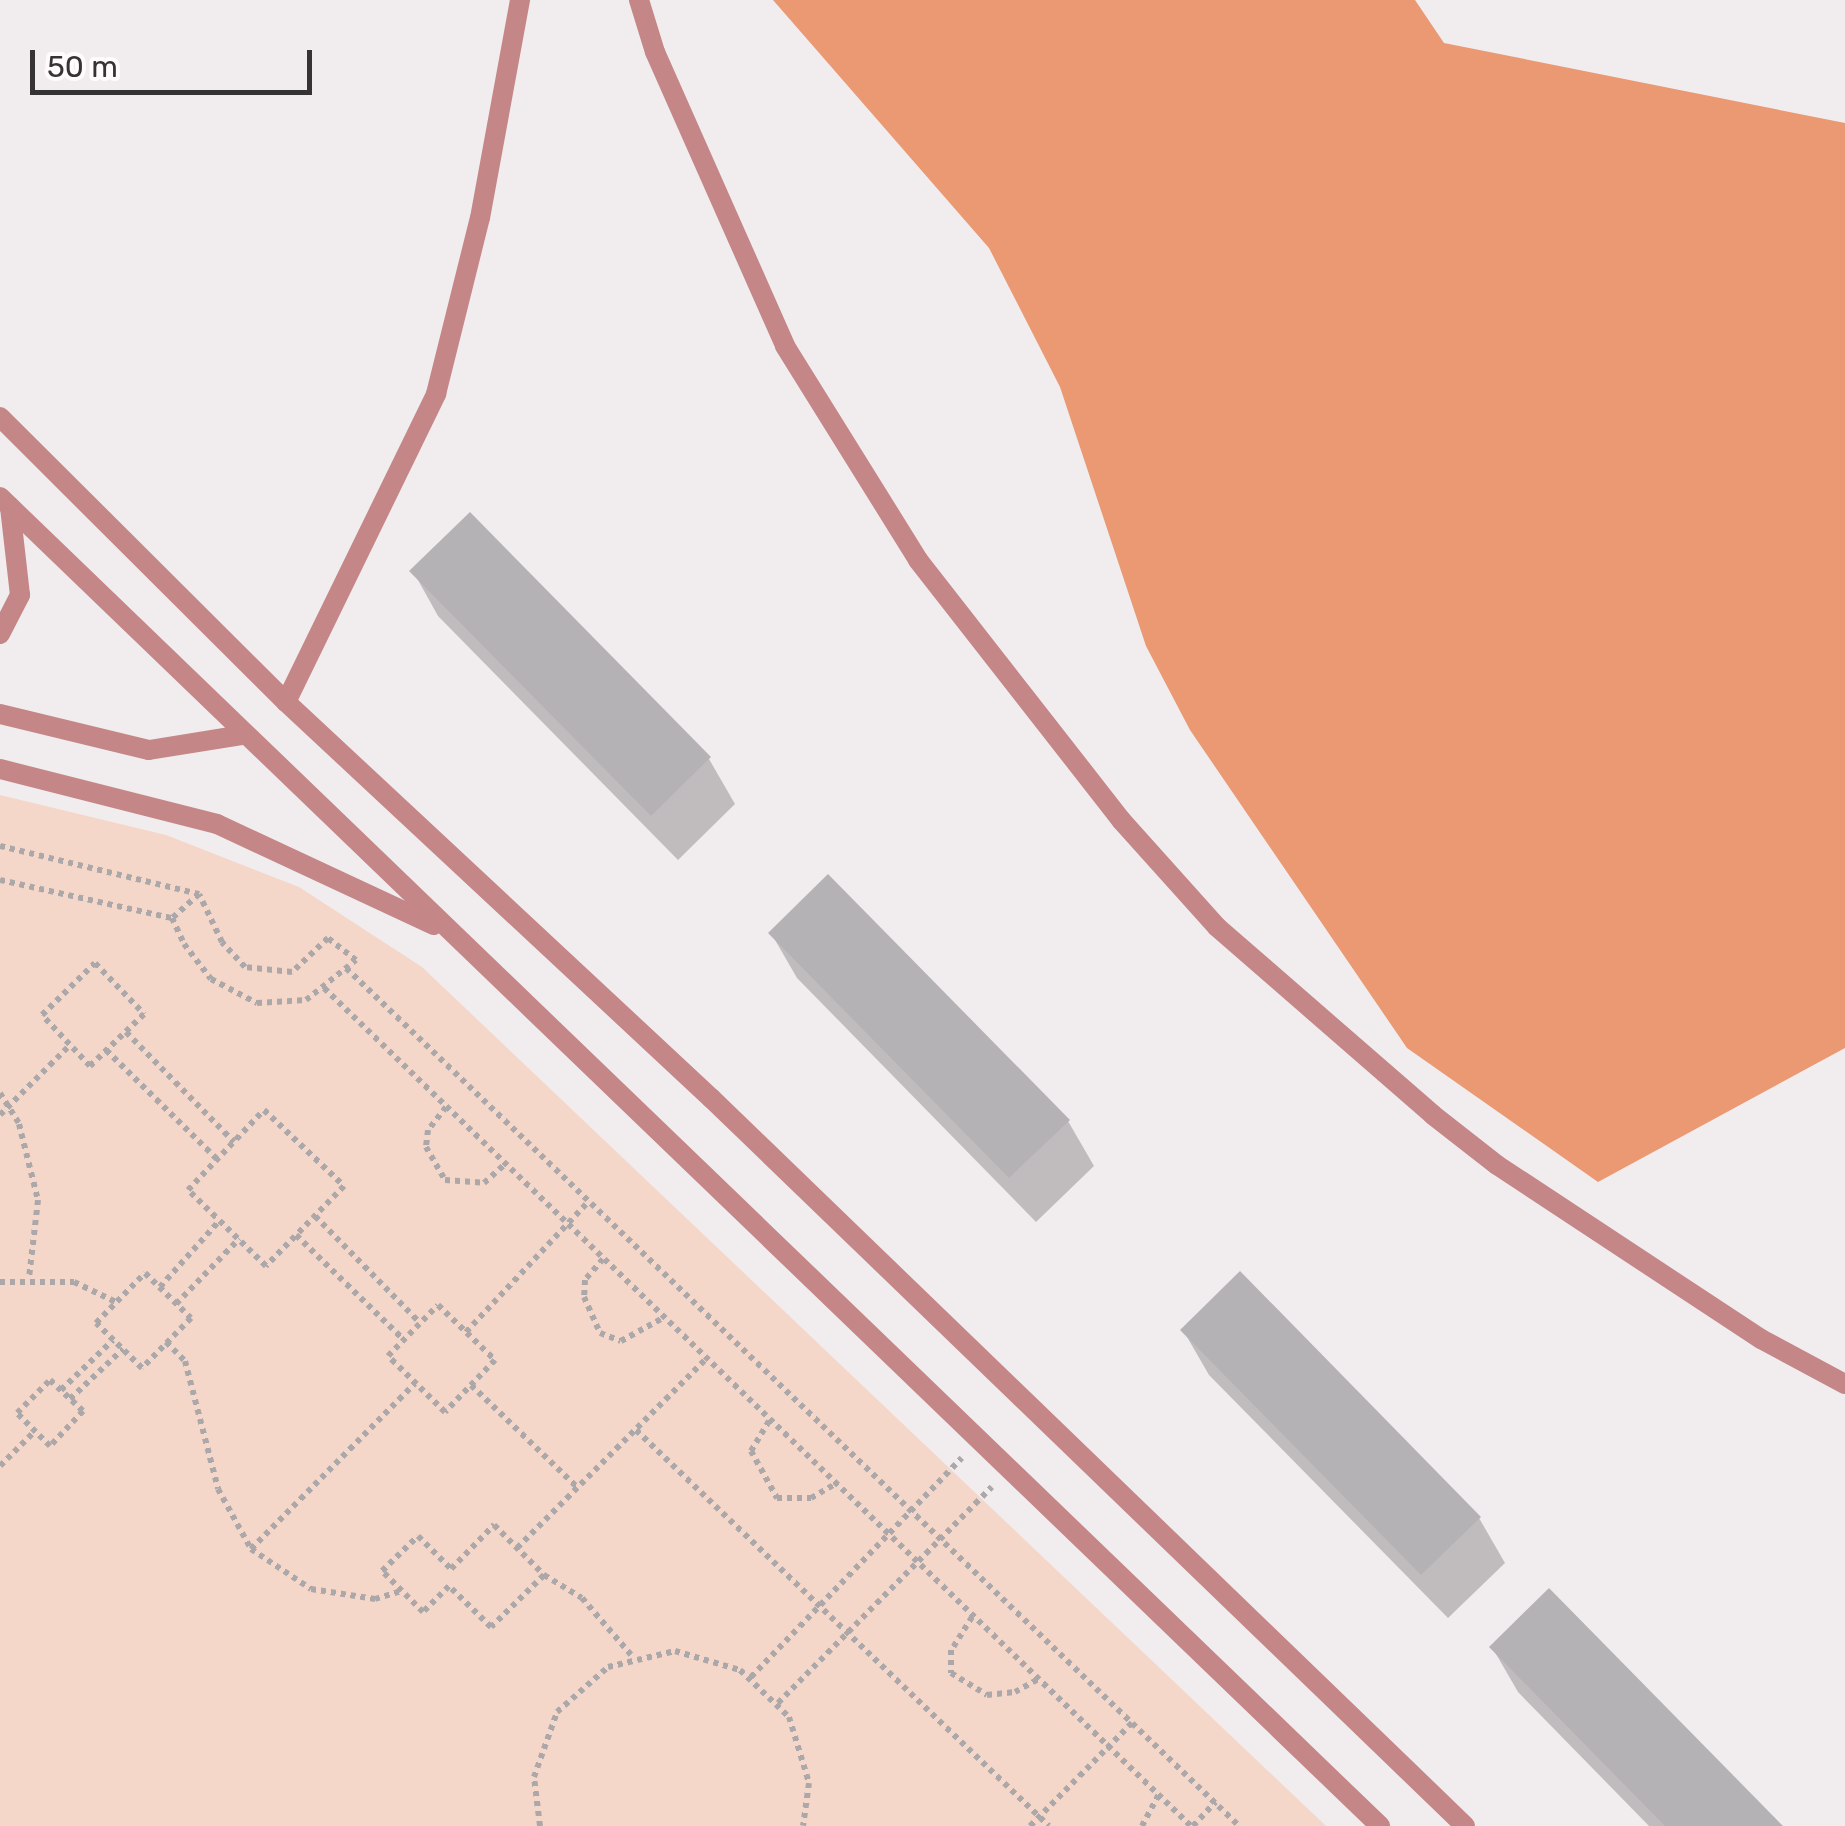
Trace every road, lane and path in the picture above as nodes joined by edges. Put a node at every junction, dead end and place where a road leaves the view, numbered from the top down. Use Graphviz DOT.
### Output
graph roads {
  1 [pos="520,0"];
  2 [pos="639,0"];
  3 [pos="0,416"];
  4 [pos="5,502"];
  5 [pos="0,634"];
  6 [pos="286,702"];
  7 [pos="0,714"];
  8 [pos="242,734"];
  9 [pos="0,770"];
  10 [pos="0,846"];
  11 [pos="0,880"];
  12 [pos="198,894"];
  13 [pos="172,918"];
  14 [pos="450,933"];
  15 [pos="346,968"];
  16 [pos="324,988"];
  17 [pos="126,1032"];
  18 [pos="70,1045"];
  19 [pos="106,1050"];
  20 [pos="0,1094"];
  21 [pos="8,1106"];
  22 [pos="446,1107"];
  23 [pos="0,1115"];
  24 [pos="234,1142"];
  25 [pos="217,1159"];
  26 [pos="504,1164"];
  27 [pos="590,1201"];
  28 [pos="316,1216"];
  29 [pos="220,1221"];
  30 [pos="567,1224"];
  31 [pos="296,1235"];
  32 [pos="239,1240"];
  33 [pos="603,1259"];
  34 [pos="29,1278"];
  35 [pos="0,1282"];
  36 [pos="160,1287"];
  37 [pos="116,1302"];
  38 [pos="176,1304"];
  39 [pos="663,1318"];
  40 [pos="420,1323"];
  41 [pos="466,1332"];
  42 [pos="113,1340"];
  43 [pos="404,1340"];
  44 [pos="166,1342"];
  45 [pos="123,1349"];
  46 [pos="706,1360"];
  47 [pos="415,1383"];
  48 [pos="1845,1384"];
  49 [pos="471,1385"];
  50 [pos="61,1390"];
  51 [pos="70,1399"];
  52 [pos="769,1420"];
  53 [pos="636,1430"];
  54 [pos="35,1431"];
  55 [pos="980,1439"];
  56 [pos="0,1466"];
  57 [pos="1011,1468"];
  58 [pos="834,1484"];
  59 [pos="578,1488"];
  60 [pos="911,1510"];
  61 [pos="887,1535"];
  62 [pos="941,1539"];
  63 [pos="517,1548"];
  64 [pos="252,1549"];
  65 [pos="917,1563"];
  66 [pos="451,1569"];
  67 [pos="544,1576"];
  68 [pos="450,1586"];
  69 [pos="402,1591"];
  70 [pos="820,1605"];
  71 [pos="972,1616"];
  72 [pos="848,1633"];
  73 [pos="633,1657"];
  74 [pos="750,1677"];
  75 [pos="1038,1679"];
  76 [pos="778,1703"];
  77 [pos="1132,1723"];
  78 [pos="1109,1747"];
  79 [pos="1159,1794"];
  80 [pos="1215,1802"];
  81 [pos="1040,1816"];
  82 [pos="540,1826"];
  83 [pos="802,1826"];
  84 [pos="1030,1826"];
  85 [pos="1050,1826"];
  86 [pos="1142,1826"];
  87 [pos="1192,1826"];
  88 [pos="1240,1826"];
  89 [pos="1380,1826"];
  90 [pos="1465,1826"];
  1 -- 6 [label="street"];
  2 -- 48 [label="street"];
  3 -- 6 [label="street"];
  4 -- 5 [label="street"];
  4 -- 8 [label="street"];
  6 -- 90 [label="street"];
  7 -- 8 [label="street"];
  8 -- 14 [label="street"];
  9 -- 14 [label="street"];
  10 -- 12 [label="path"];
  11 -- 13 [label="path"];
  12 -- 13 [label="path"];
  12 -- 15 [label="path"];
  13 -- 16 [label="path"];
  14 -- 55 [label="street"];
  15 -- 16 [label="path"];
  15 -- 27 [label="path"];
  16 -- 22 [label="path"];
  17 -- 18 [label="path"];
  17 -- 19 [label="path"];
  17 -- 24 [label="path"];
  18 -- 19 [label="path"];
  18 -- 21 [label="path"];
  19 -- 25 [label="path"];
  20 -- 21 [label="path"];
  21 -- 23 [label="path"];
  21 -- 34 [label="path"];
  22 -- 26 [label="path"];
  22 -- 26 [label="path"];
  24 -- 25 [label="path"];
  24 -- 28 [label="path"];
  25 -- 29 [label="path"];
  26 -- 30 [label="path"];
  27 -- 30 [label="path"];
  27 -- 60 [label="path"];
  28 -- 31 [label="path"];
  28 -- 40 [label="path"];
  29 -- 32 [label="path"];
  29 -- 36 [label="path"];
  30 -- 33 [label="path"];
  30 -- 41 [label="path"];
  31 -- 32 [label="path"];
  31 -- 43 [label="path"];
  32 -- 38 [label="path"];
  33 -- 39 [label="path"];
  33 -- 39 [label="path"];
  34 -- 35 [label="path"];
  34 -- 37 [label="path"];
  36 -- 37 [label="path"];
  36 -- 38 [label="path"];
  37 -- 42 [label="path"];
  38 -- 44 [label="path"];
  39 -- 46 [label="path"];
  40 -- 41 [label="path"];
  40 -- 43 [label="path"];
  41 -- 49 [label="path"];
  42 -- 45 [label="path"];
  42 -- 50 [label="path"];
  43 -- 47 [label="path"];
  44 -- 45 [label="path"];
  44 -- 64 [label="path"];
  45 -- 51 [label="path"];
  46 -- 52 [label="path"];
  46 -- 53 [label="path"];
  47 -- 49 [label="path"];
  47 -- 64 [label="path"];
  49 -- 59 [label="path"];
  50 -- 51 [label="path"];
  50 -- 54 [label="path"];
  51 -- 54 [label="path"];
  52 -- 58 [label="path"];
  52 -- 58 [label="path"];
  53 -- 59 [label="path"];
  53 -- 70 [label="path"];
  54 -- 56 [label="path"];
  55 -- 57 [label="street"];
  55 -- 60 [label="path"];
  57 -- 62 [label="path"];
  57 -- 89 [label="street"];
  58 -- 61 [label="path"];
  59 -- 63 [label="path"];
  60 -- 61 [label="path"];
  60 -- 62 [label="path"];
  61 -- 65 [label="path"];
  61 -- 70 [label="path"];
  62 -- 65 [label="path"];
  62 -- 77 [label="path"];
  63 -- 66 [label="path"];
  63 -- 67 [label="path"];
  64 -- 69 [label="path"];
  65 -- 71 [label="path"];
  65 -- 72 [label="path"];
  66 -- 68 [label="path"];
  66 -- 69 [label="path"];
  67 -- 68 [label="path"];
  67 -- 73 [label="path"];
  68 -- 69 [label="path"];
  70 -- 72 [label="path"];
  70 -- 74 [label="path"];
  71 -- 75 [label="path"];
  71 -- 75 [label="path"];
  72 -- 76 [label="path"];
  72 -- 81 [label="path"];
  73 -- 74 [label="path"];
  73 -- 82 [label="path"];
  74 -- 76 [label="path"];
  75 -- 78 [label="path"];
  76 -- 83 [label="path"];
  77 -- 78 [label="path"];
  77 -- 80 [label="path"];
  78 -- 79 [label="path"];
  78 -- 81 [label="path"];
  79 -- 86 [label="path"];
  79 -- 87 [label="path"];
  80 -- 87 [label="path"];
  80 -- 88 [label="path"];
  81 -- 84 [label="path"];
  81 -- 85 [label="path"];
}
